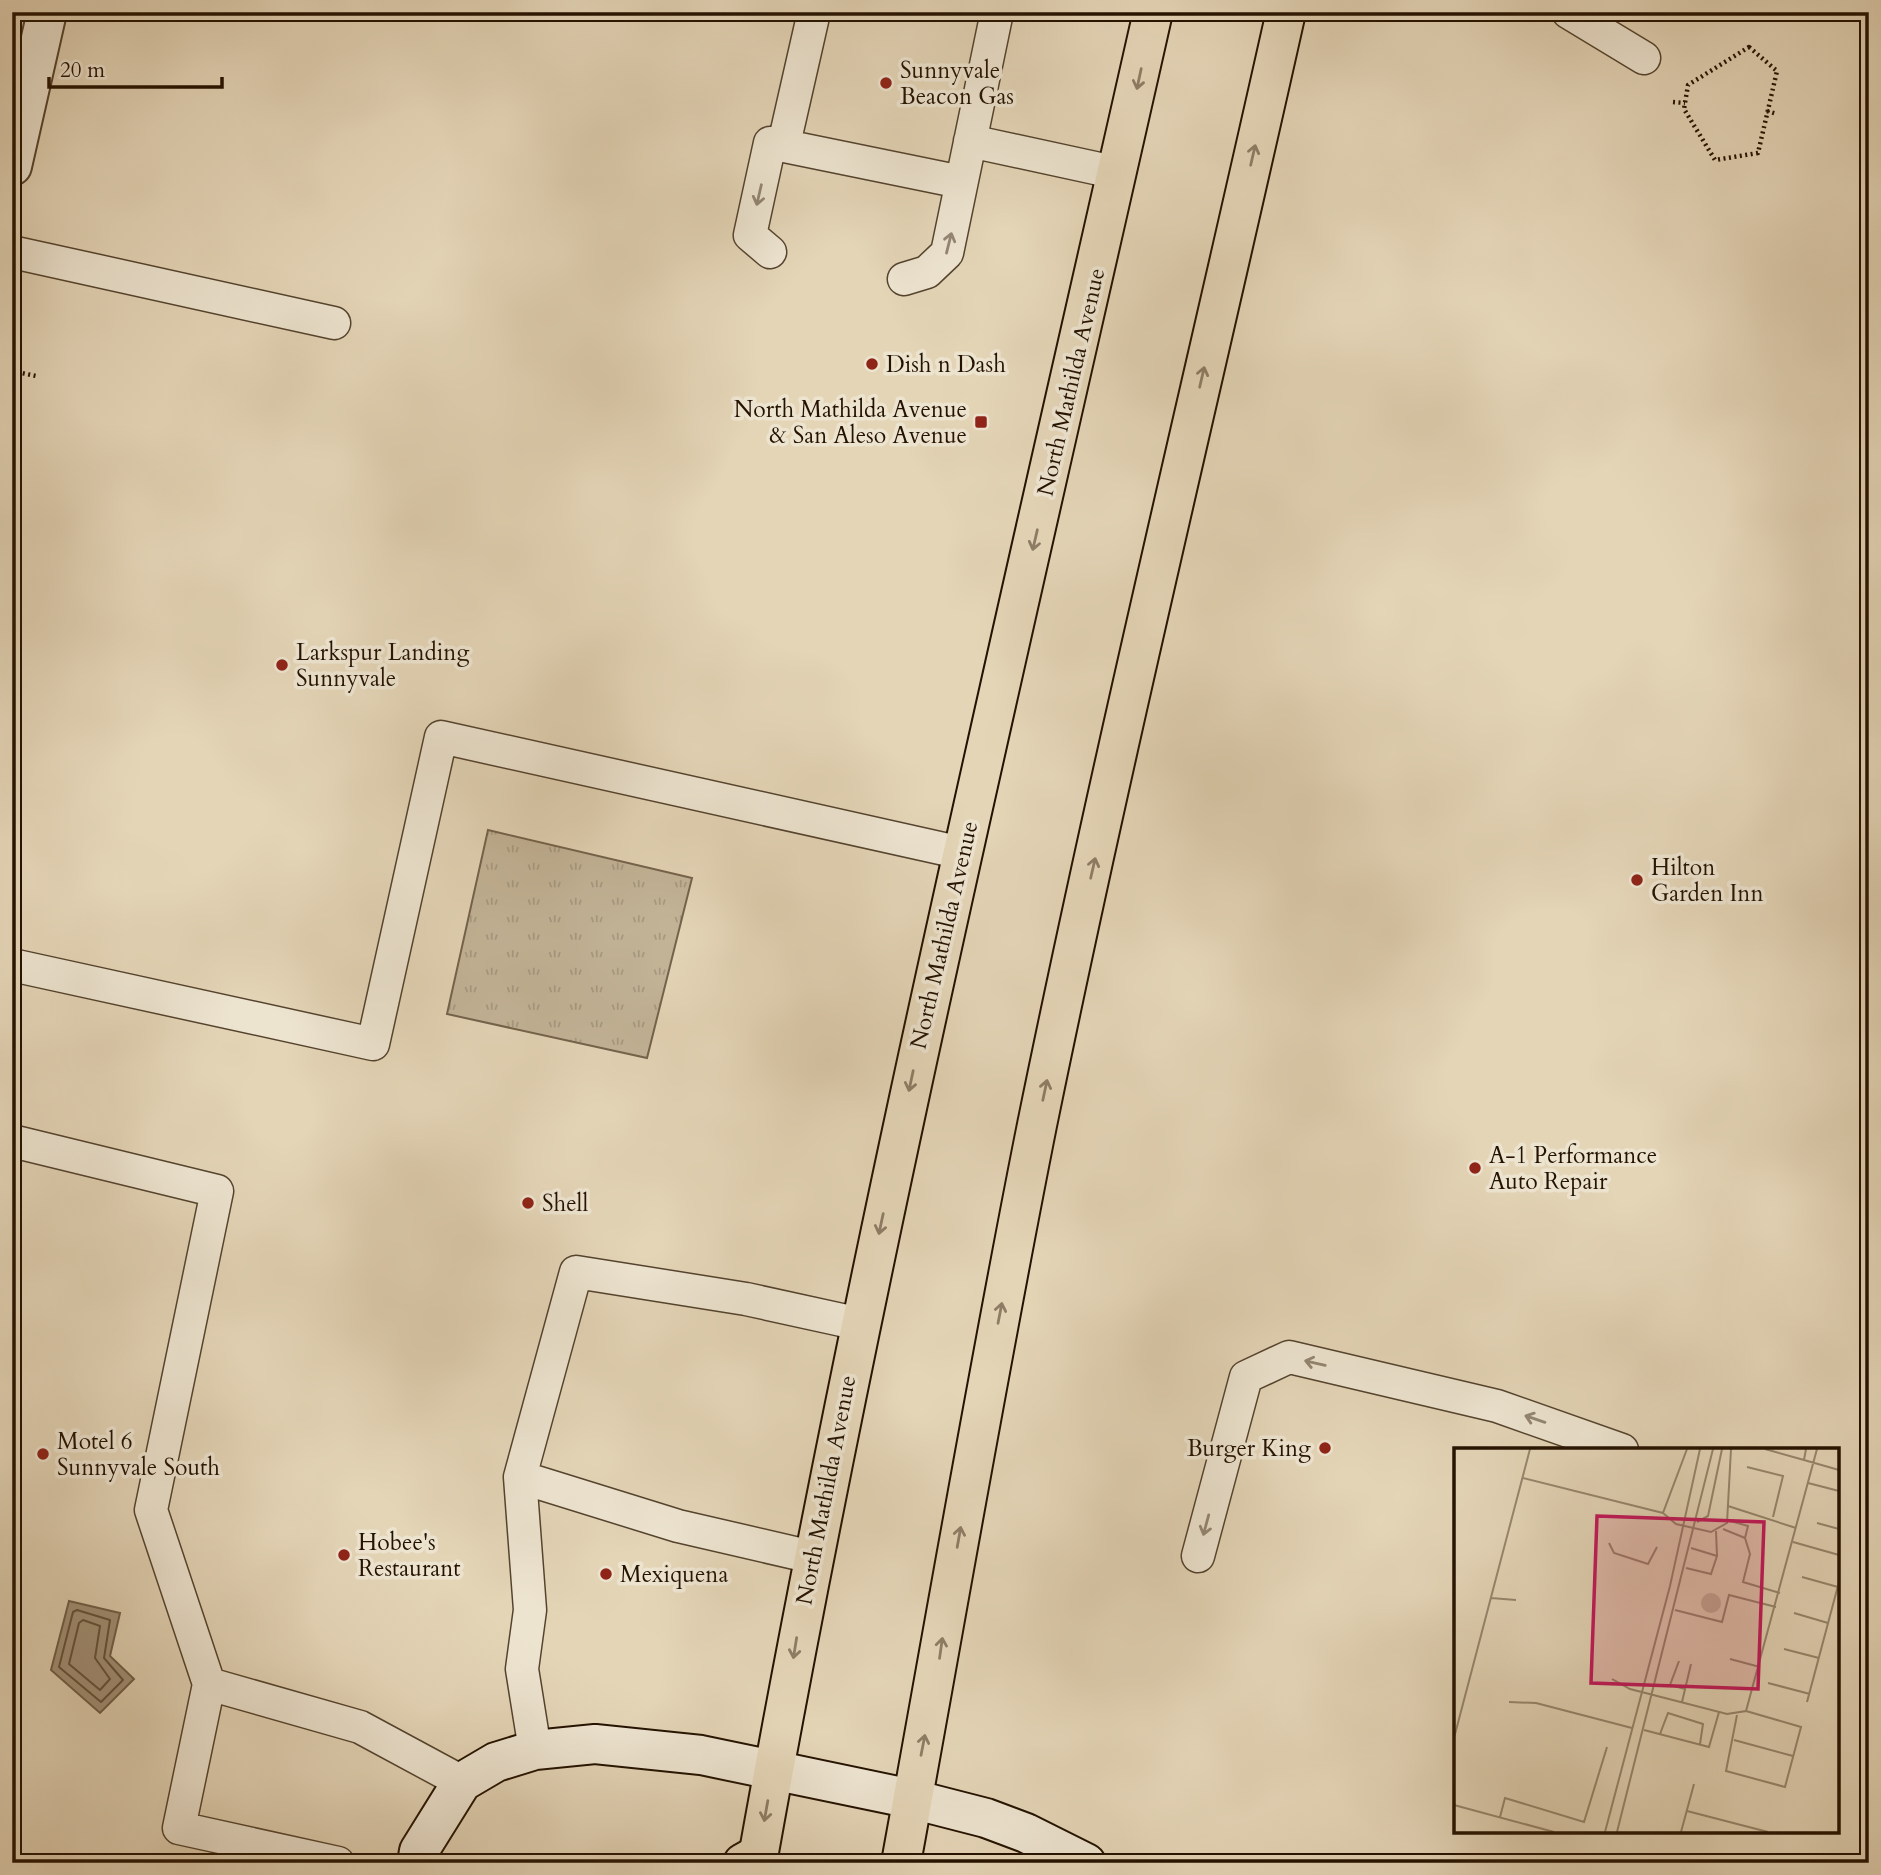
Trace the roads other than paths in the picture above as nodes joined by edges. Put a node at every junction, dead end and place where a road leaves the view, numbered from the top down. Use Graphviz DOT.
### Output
graph roads {
  1 [pos="47,12"];
  2 [pos="814,12"];
  3 [pos="997,12"];
  4 [pos="1153,12"];
  5 [pos="1286,12"];
  6 [pos="1568,12"];
  7 [pos="1644,58"];
  8 [pos="970,141"];
  9 [pos="784,144"];
  10 [pos="12,166"];
  11 [pos="1118,173"];
  12 [pos="961,183"];
  13 [pos="12,252"];
  14 [pos="769,252"];
  15 [pos="904,279"];
  16 [pos="334,324"];
  17 [pos="962,853"];
  18 [pos="12,965"];
  19 [pos="12,1141"];
  20 [pos="860,1324"];
  21 [pos="1616,1448"];
  22 [pos="520,1477"];
  23 [pos="1198,1556"];
  24 [pos="812,1557"];
  25 [pos="209,1684"];
  26 [pos="535,1750"];
  27 [pos="774,1769"];
  28 [pos="462,1782"];
  29 [pos="912,1799"];
  30 [pos="753,1860"];
  31 [pos="338,1863"];
  32 [pos="417,1863"];
  33 [pos="901,1863"];
  34 [pos="1086,1863"];
  1 -- 10 [label="street"];
  2 -- 9 [label="lane"];
  3 -- 8 [label="lane"];
  4 -- 11 [label="main road, North Mathilda Avenue, one-way"];
  29 -- 5 [label="main road, one-way"];
  6 -- 7 [label="lane"];
  8 -- 11 [label="lane"];
  8 -- 12 [label="lane"];
  9 -- 12 [label="lane"];
  9 -- 14 [label="lane, one-way"];
  11 -- 17 [label="main road, North Mathilda Avenue, one-way"];
  15 -- 12 [label="lane, one-way"];
  13 -- 16 [label="lane"];
  17 -- 18 [label="lane"];
  17 -- 20 [label="main road, North Mathilda Avenue, one-way"];
  19 -- 25 [label="lane"];
  20 -- 22 [label="lane"];
  20 -- 24 [label="main road, North Mathilda Avenue"];
  21 -- 23 [label="lane, one-way"];
  22 -- 24 [label="lane"];
  22 -- 26 [label="lane"];
  24 -- 27 [label="main road, North Mathilda Avenue, one-way"];
  25 -- 28 [label="lane"];
  25 -- 31 [label="lane"];
  26 -- 27 [label="street"];
  26 -- 28 [label="street"];
  27 -- 29 [label="street"];
  27 -- 30 [label="main road, North Mathilda Avenue, one-way"];
  28 -- 32 [label="street"];
  29 -- 33 [label="main road"];
  29 -- 34 [label="street"];
}
